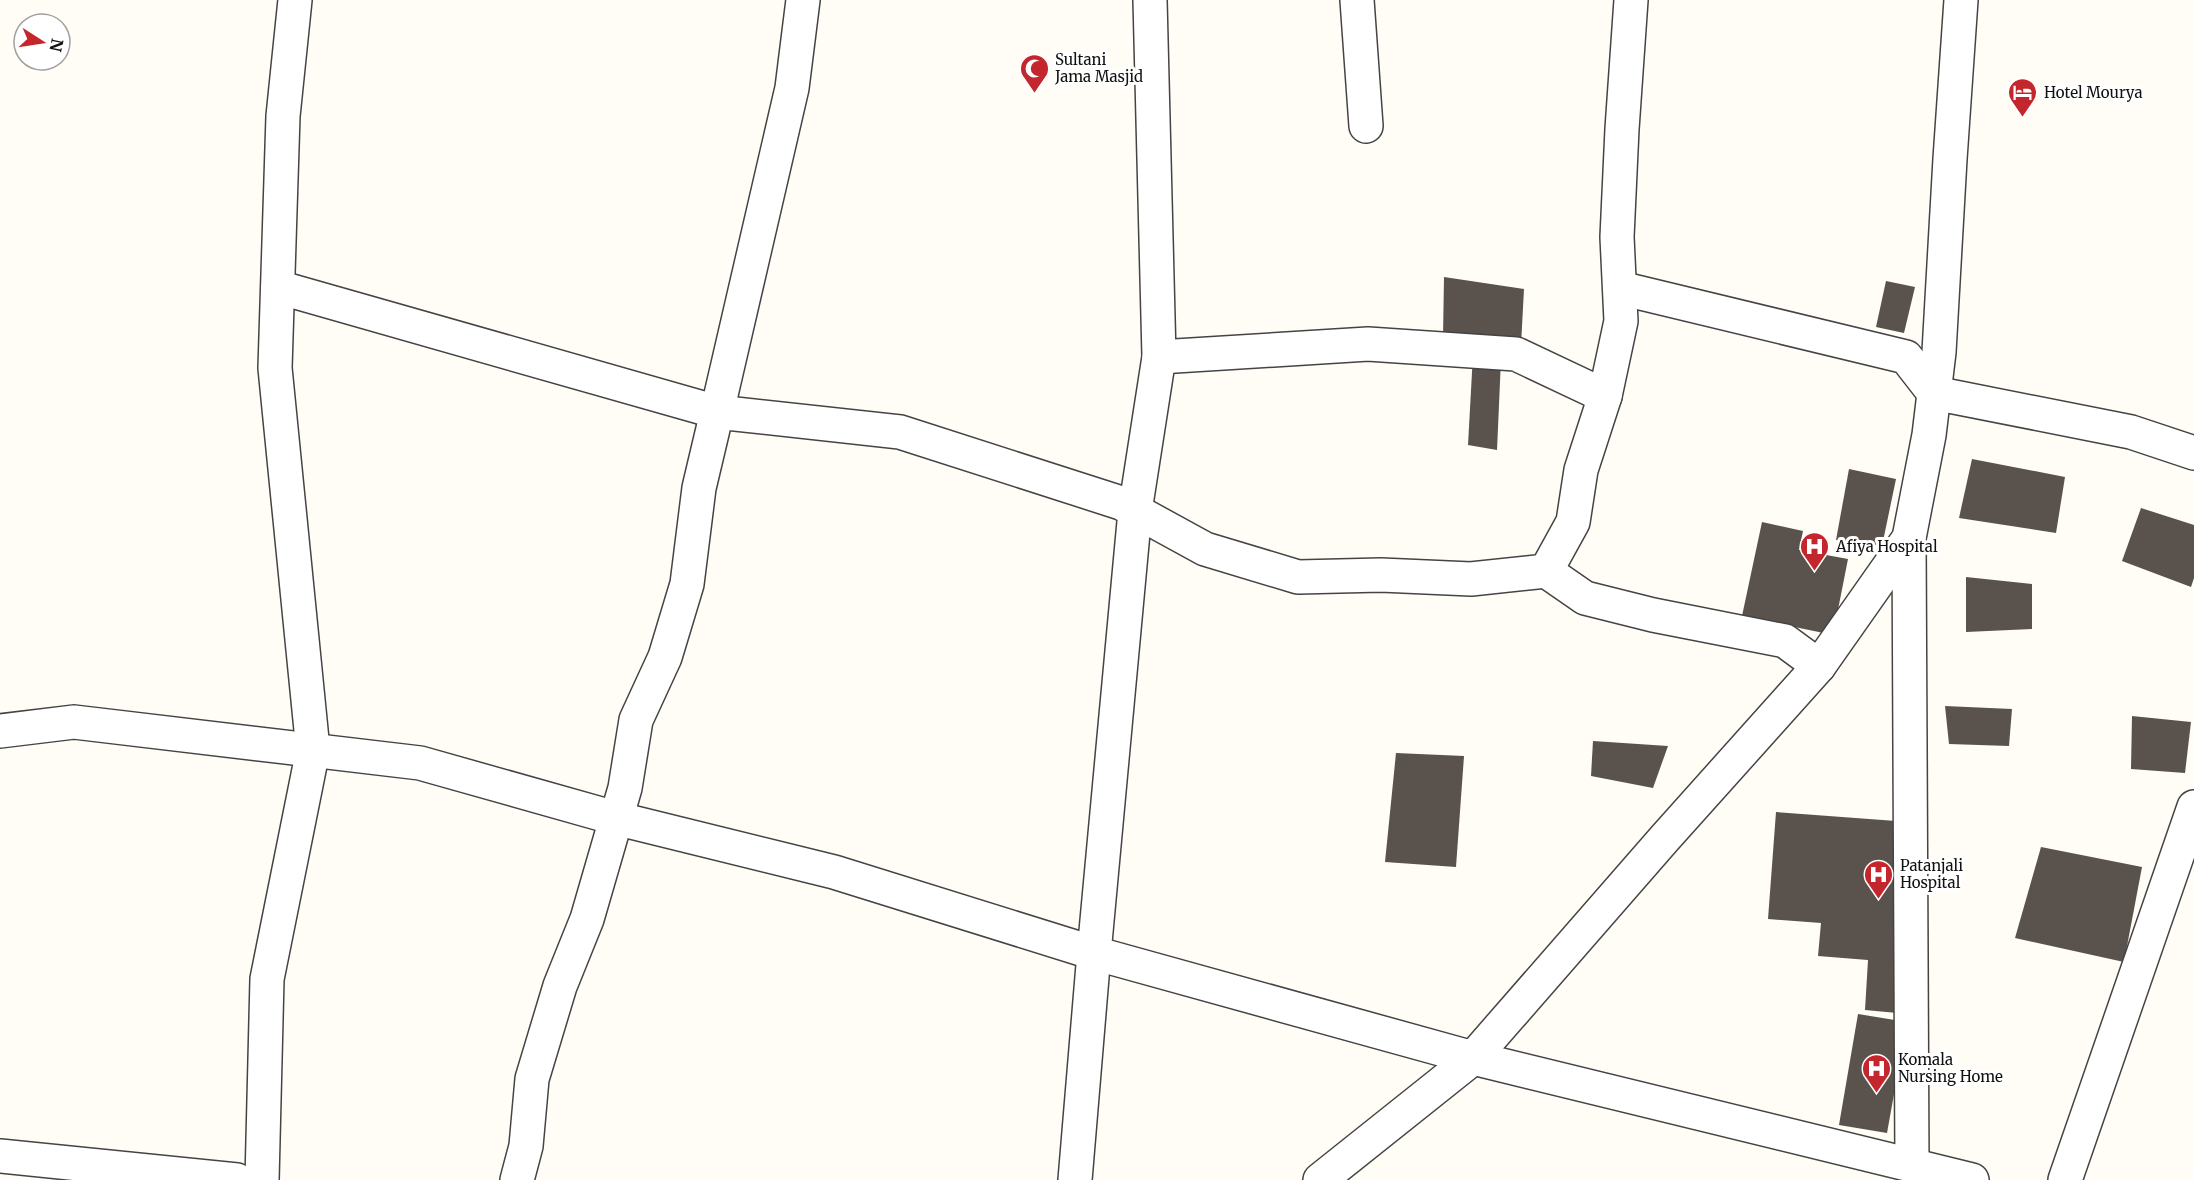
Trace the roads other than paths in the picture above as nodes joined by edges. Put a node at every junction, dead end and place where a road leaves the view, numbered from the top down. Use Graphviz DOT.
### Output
graph roads {
  1 [pos="295,0"];
  2 [pos="803,0"];
  3 [pos="1150,0"];
  4 [pos="1357,0"];
  5 [pos="1631,0"];
  6 [pos="1961,0"];
  7 [pos="1366,126"];
  8 [pos="278,287"];
  9 [pos="1620,288"];
  10 [pos="1159,357"];
  11 [pos="1934,393"];
  12 [pos="1605,396"];
  13 [pos="717,412"];
  14 [pos="2194,453"];
  15 [pos="1136,511"];
  16 [pos="1909,538"];
  17 [pos="1546,571"];
  18 [pos="1819,666"];
  19 [pos="0,731"];
  20 [pos="313,750"];
  21 [pos="2194,807"];
  22 [pos="615,818"];
  23 [pos="1094,953"];
  24 [pos="1473,1058"];
  25 [pos="0,1156"];
  26 [pos="1912,1166"];
  27 [pos="237,1180"];
  28 [pos="262,1180"];
  29 [pos="517,1180"];
  30 [pos="1075,1180"];
  31 [pos="1320,1180"];
  32 [pos="1972,1180"];
  33 [pos="2064,1180"];
  1 -- 8 [label="street"];
  2 -- 13 [label="street"];
  3 -- 10 [label="street"];
  4 -- 7 [label="street"];
  5 -- 9 [label="street"];
  6 -- 11 [label="street"];
  8 -- 13 [label="street"];
  8 -- 20 [label="street"];
  9 -- 11 [label="street"];
  9 -- 12 [label="street"];
  10 -- 12 [label="street"];
  10 -- 15 [label="street"];
  11 -- 14 [label="street"];
  11 -- 16 [label="street"];
  12 -- 17 [label="street"];
  13 -- 15 [label="street"];
  13 -- 22 [label="street"];
  15 -- 17 [label="street"];
  15 -- 23 [label="street"];
  16 -- 18 [label="street"];
  16 -- 26 [label="street"];
  17 -- 18 [label="street"];
  18 -- 24 [label="street"];
  19 -- 20 [label="street"];
  20 -- 22 [label="street"];
  20 -- 28 [label="street"];
  21 -- 33 [label="street"];
  22 -- 23 [label="street"];
  22 -- 29 [label="street"];
  23 -- 24 [label="street"];
  23 -- 30 [label="street"];
  24 -- 26 [label="street"];
  24 -- 31 [label="street"];
  25 -- 27 [label="street"];
  26 -- 32 [label="street"];
}
